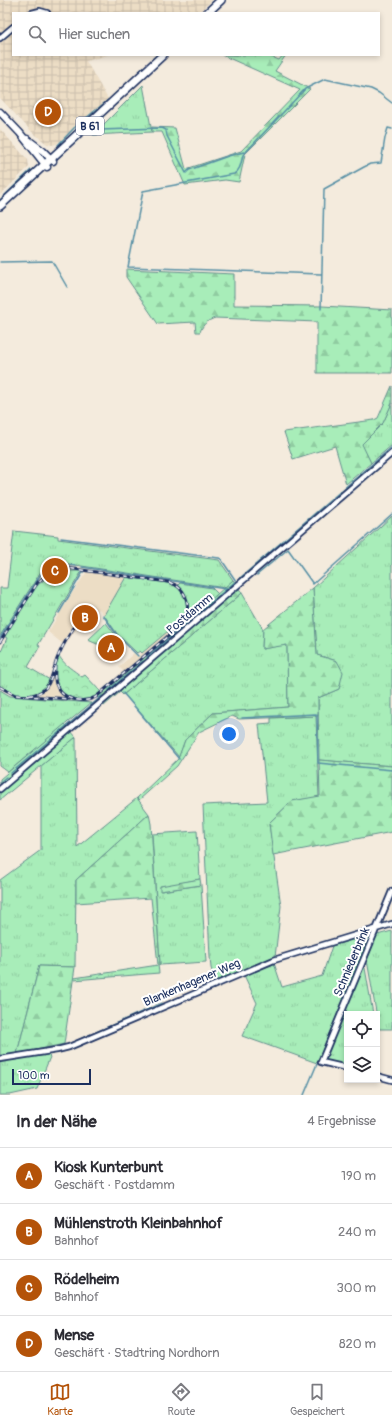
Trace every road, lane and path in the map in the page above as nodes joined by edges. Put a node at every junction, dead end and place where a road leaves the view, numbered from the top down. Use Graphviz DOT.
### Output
graph roads {
  1 [pos="221,0"];
  2 [pos="208,12"];
  3 [pos="12,28"];
  4 [pos="0,38"];
  5 [pos="162,56"];
  6 [pos="0,112"];
  7 [pos="20,133"];
  8 [pos="52,160"];
  9 [pos="45,166"];
  10 [pos="0,206"];
  11 [pos="0,213"];
  12 [pos="392,453"];
  13 [pos="0,789"];
  14 [pos="392,891"];
  15 [pos="392,924"];
  16 [pos="376,929"];
  17 [pos="0,1060"];
  18 [pos="344,1067"];
  19 [pos="380,1077"];
  20 [pos="392,1080"];
  1 -- 2 [label="main road"];
  3 -- 4 [label="street"];
  5 -- 8 [label="main road, B 61"];
  6 -- 7 [label="main road"];
  7 -- 8 [label="main road"];
  7 -- 9 [label="main road"];
  8 -- 9 [label="main road, B 61"];
  9 -- 10 [label="main road, B 61"];
  9 -- 11 [label="main road, B 61"];
  12 -- 13 [label="street, Postdamm"];
  14 -- 16 [label="street, Schniederbrink"];
  15 -- 16 [label="street, Blankenhagener Weg"];
  16 -- 17 [label="street, Blankenhagener Weg"];
  16 -- 18 [label="street, Schniederbrink"];
  19 -- 20 [label="street"];
}
